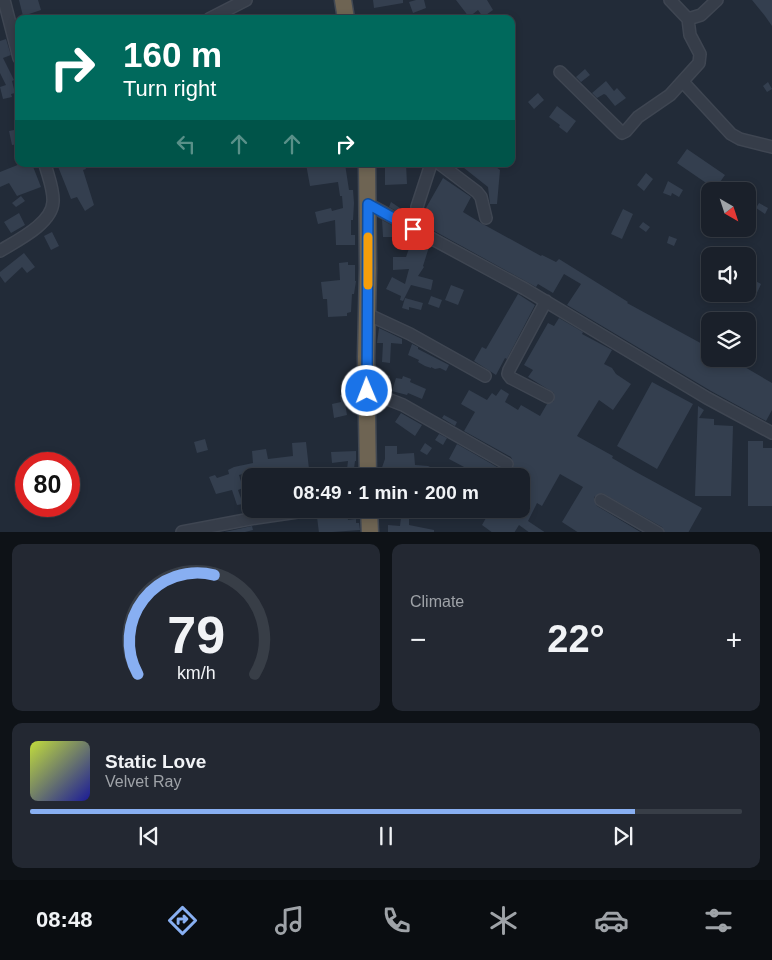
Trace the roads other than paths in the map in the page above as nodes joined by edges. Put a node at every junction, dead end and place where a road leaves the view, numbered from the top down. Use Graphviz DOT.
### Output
graph roads {
  1 [pos="4,0"];
  2 [pos="246,0"];
  3 [pos="343,0"];
  4 [pos="670,0"];
  5 [pos="717,0"];
  6 [pos="218,15"];
  7 [pos="345,15"];
  8 [pos="688,19"];
  9 [pos="12,31"];
  10 [pos="0,34"];
  11 [pos="15,43"];
  12 [pos="560,72"];
  13 [pos="683,82"];
  14 [pos="772,147"];
  15 [pos="47,167"];
  16 [pos="367,167"];
  17 [pos="430,167"];
  18 [pos="444,167"];
  19 [pos="368,204"];
  20 [pos="417,207"];
  21 [pos="486,218"];
  22 [pos="0,251"];
  23 [pos="546,301"];
  24 [pos="367,314"];
  25 [pos="485,376"];
  26 [pos="367,391"];
  27 [pos="548,397"];
  28 [pos="772,433"];
  29 [pos="507,464"];
  30 [pos="368,468"];
  31 [pos="601,500"];
  32 [pos="256,518"];
  33 [pos="369,518"];
  34 [pos="182,532"];
  35 [pos="370,532"];
  36 [pos="658,532"];
  1 -- 9 [label="street"];
  2 -- 6 [label="street"];
  3 -- 7 [label="highway"];
  4 -- 8 [label="street"];
  5 -- 8 [label="street"];
  8 -- 13 [label="street"];
  9 -- 10 [label="street"];
  9 -- 11 [label="street"];
  12 -- 13 [label="street"];
  13 -- 14 [label="street"];
  15 -- 22 [label="street"];
  16 -- 19 [label="highway"];
  17 -- 20 [label="street"];
  18 -- 21 [label="street"];
  19 -- 23 [label="street"];
  19 -- 24 [label="highway"];
  23 -- 27 [label="street"];
  23 -- 28 [label="street"];
  24 -- 25 [label="street"];
  24 -- 26 [label="highway"];
  26 -- 29 [label="street"];
  26 -- 30 [label="highway"];
  31 -- 36 [label="street"];
  32 -- 34 [label="street"];
  33 -- 35 [label="highway"];
}
